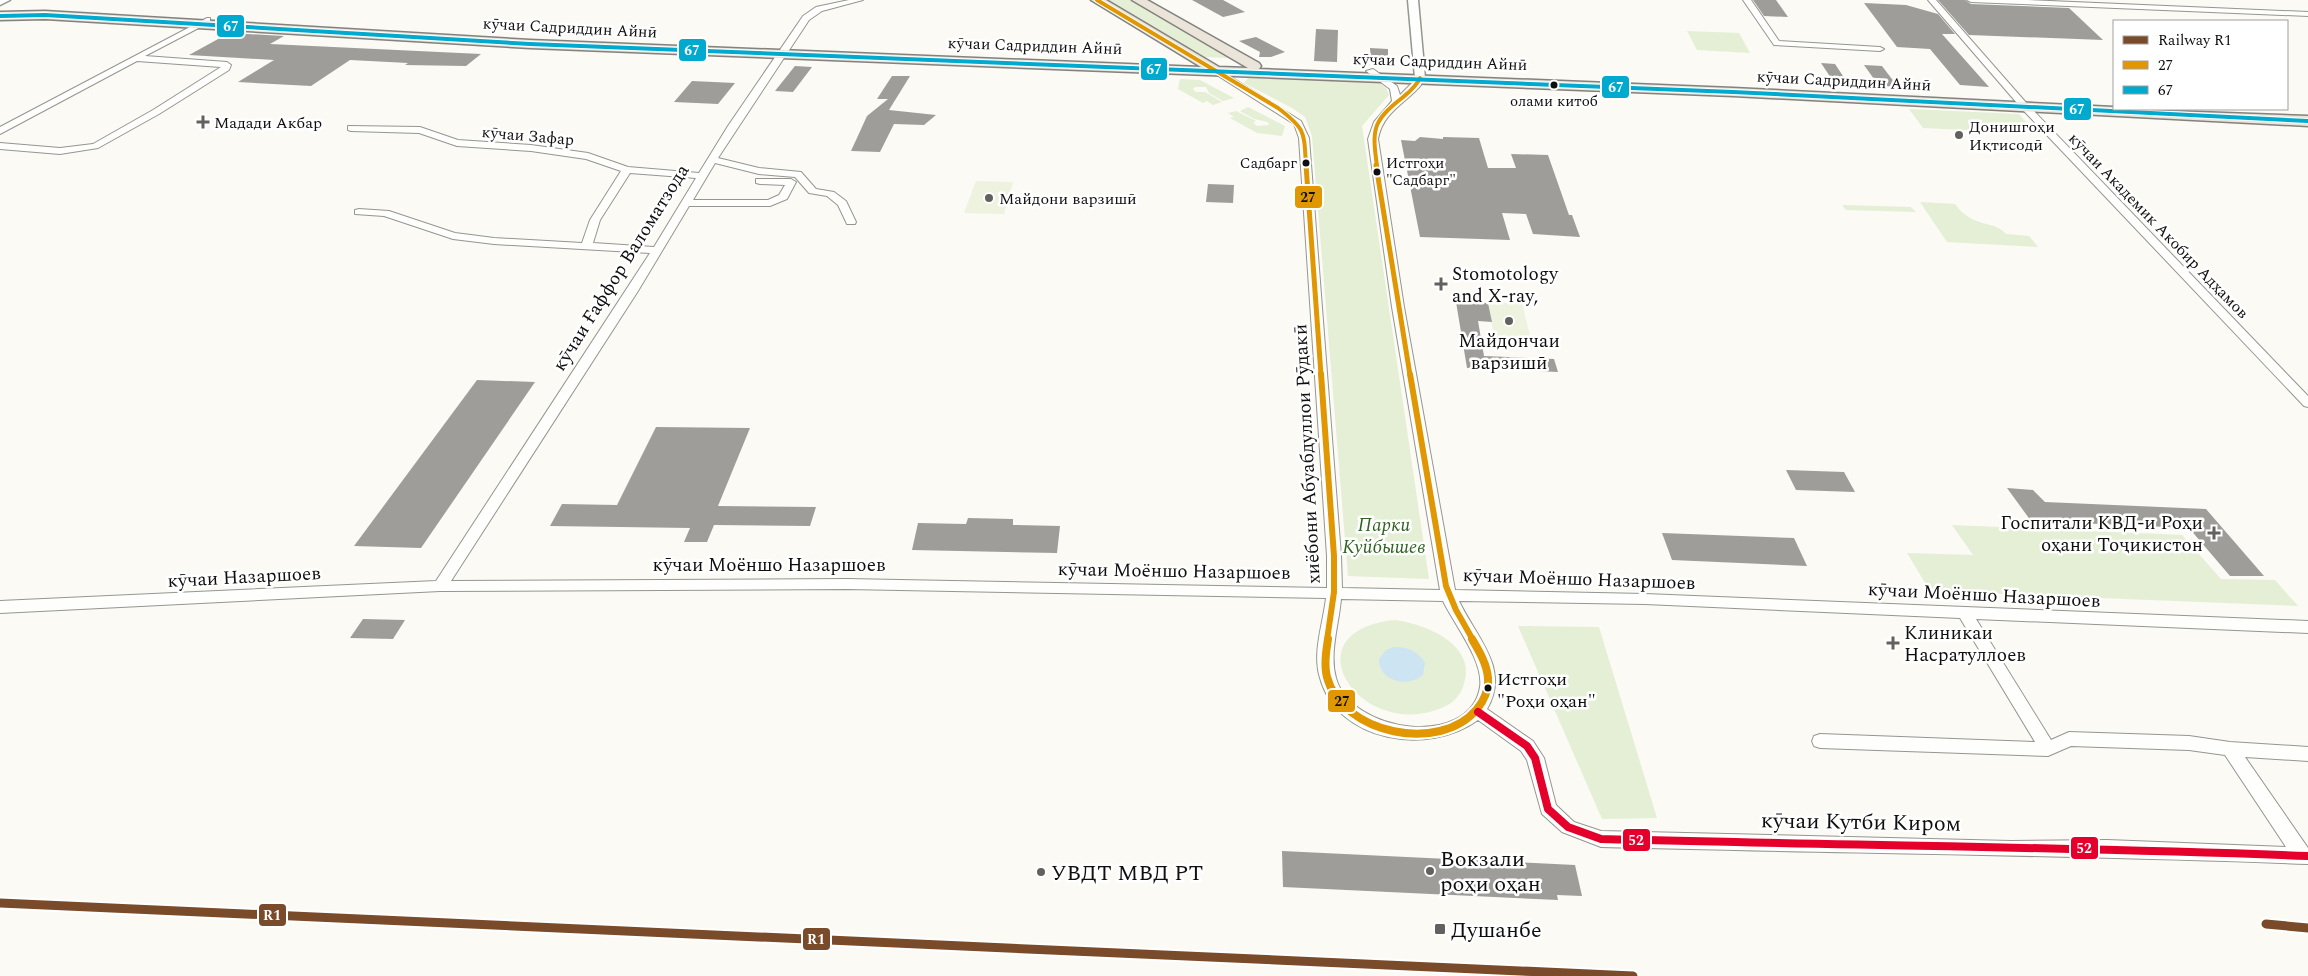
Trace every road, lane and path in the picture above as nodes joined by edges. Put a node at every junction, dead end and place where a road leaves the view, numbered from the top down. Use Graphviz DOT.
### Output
graph roads {
  1 [pos="6,0"];
  2 [pos="859,0"];
  3 [pos="1097,0"];
  4 [pos="1138,0"];
  5 [pos="1413,0"];
  6 [pos="1747,0"];
  7 [pos="1932,0"];
  8 [pos="1971,0"];
  9 [pos="0,2"];
  10 [pos="2308,14"];
  11 [pos="0,16"];
  12 [pos="202,22"];
  13 [pos="1880,49"];
  14 [pos="785,51"];
  15 [pos="134,58"];
  16 [pos="1254,66"];
  17 [pos="1210,67"];
  18 [pos="1374,74"];
  19 [pos="1420,76"];
  20 [pos="1396,101"];
  21 [pos="2024,105"];
  22 [pos="2113,107"];
  23 [pos="2177,110"];
  24 [pos="2308,116"];
  25 [pos="2308,121"];
  26 [pos="351,128"];
  27 [pos="0,131"];
  28 [pos="0,146"];
  29 [pos="712,159"];
  30 [pos="627,170"];
  31 [pos="702,176"];
  32 [pos="760,181"];
  33 [pos="685,203"];
  34 [pos="359,212"];
  35 [pos="851,222"];
  36 [pos="587,245"];
  37 [pos="656,250"];
  38 [pos="2308,402"];
  39 [pos="489,585"];
  40 [pos="440,586"];
  41 [pos="1334,592"];
  42 [pos="1448,594"];
  43 [pos="0,607"];
  44 [pos="1965,614"];
  45 [pos="2308,627"];
  46 [pos="1478,712"];
  47 [pos="1820,741"];
  48 [pos="2048,749"];
  49 [pos="2230,750"];
  50 [pos="2308,754"];
  51 [pos="2305,856"];
  1 -- 9 [label="street"];
  1 -- 12 [label="highway, кӯчаи Садриддин Айнӣ"];
  2 -- 14 [label="street, кӯчаи Ғаффор Валоматзода"];
  3 -- 17 [label="highway, хиёбони Абуабдуллои Рӯдакӣ"];
  4 -- 16 [label="highway"];
  5 -- 19 [label="street"];
  6 -- 13 [label="street"];
  7 -- 21 [label="street, кӯчаи Академик Акобир Адҳамов"];
  8 -- 10 [label="street"];
  11 -- 12 [label="highway, кӯчаи Садриддин Айнӣ"];
  12 -- 14 [label="highway, кӯчаи Садриддин Айнӣ"];
  12 -- 15 [label="street"];
  14 -- 17 [label="highway, кӯчаи Садриддин Айнӣ"];
  14 -- 29 [label="street, кӯчаи Ғаффор Валоматзода"];
  15 -- 27 [label="street"];
  15 -- 28 [label="street"];
  16 -- 17 [label="highway, кӯчаи Садриддин Айнӣ"];
  16 -- 18 [label="highway, кӯчаи Садриддин Айнӣ"];
  17 -- 18 [label="highway, кӯчаи Садриддин Айнӣ"];
  17 -- 41 [label="street, хиёбони Абуабдуллои Рӯдакӣ"];
  18 -- 19 [label="highway, кӯчаи Садриддин Айнӣ"];
  18 -- 20 [label="street"];
  19 -- 20 [label="street"];
  19 -- 21 [label="highway, кӯчаи Садриддин Айнӣ"];
  20 -- 42 [label="street"];
  21 -- 22 [label="highway, кӯчаи Садриддин Айнӣ"];
  21 -- 25 [label="highway, кӯчаи Садриддин Айнӣ"];
  21 -- 38 [label="street, кӯчаи Академик Акобир Адҳамов"];
  23 -- 24 [label="highway"];
  26 -- 30 [label="street, кӯчаи Зафар"];
  29 -- 31 [label="street, кӯчаи Ғаффор Валоматзода"];
  29 -- 35 [label="street"];
  30 -- 31 [label="street, кӯчаи Зафар"];
  30 -- 36 [label="street"];
  31 -- 33 [label="street, кӯчаи Ғаффор Валоматзода"];
  32 -- 33 [label="street"];
  33 -- 37 [label="street, кӯчаи Ғаффор Валоматзода"];
  34 -- 36 [label="street"];
  36 -- 37 [label="street"];
  37 -- 40 [label="street, кӯчаи Ғаффор Валоматзода"];
  39 -- 40 [label="street, кӯчаи Назаршоев"];
  39 -- 41 [label="street, кӯчаи Моёншо Назаршоев"];
  40 -- 43 [label="street, кӯчаи Назаршоев"];
  41 -- 42 [label="street, кӯчаи Моёншо Назаршоев"];
  41 -- 46 [label="street, хиёбони Абуабдуллои Рӯдакӣ"];
  42 -- 44 [label="street, кӯчаи Моёншо Назаршоев"];
  42 -- 46 [label="street"];
  44 -- 45 [label="street, кӯчаи Моёншо Назаршоев"];
  44 -- 48 [label="street"];
  46 -- 51 [label="street, кӯчаи Кутби Киром"];
  47 -- 48 [label="street"];
  48 -- 49 [label="street"];
  49 -- 50 [label="street"];
  49 -- 51 [label="street"];
}
